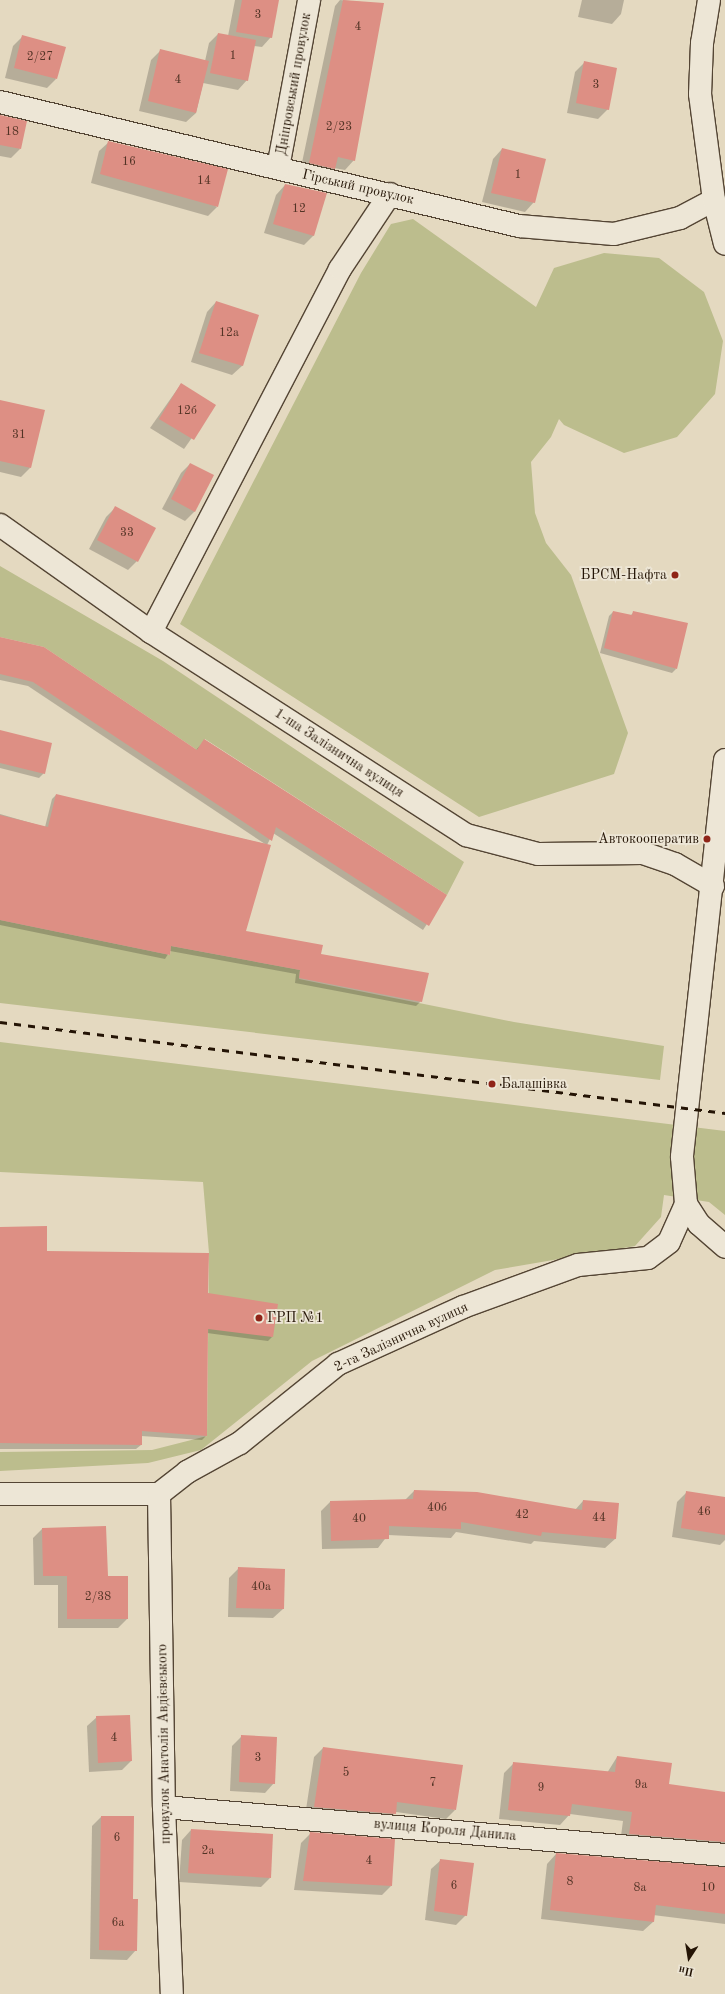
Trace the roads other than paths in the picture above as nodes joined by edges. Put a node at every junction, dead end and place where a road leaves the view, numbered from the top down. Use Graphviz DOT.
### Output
graph roads {
  1 [pos="309,0"];
  2 [pos="709,0"];
  3 [pos="0,102"];
  4 [pos="278,168"];
  5 [pos="390,194"];
  6 [pos="714,200"];
  7 [pos="725,244"];
  8 [pos="0,526"];
  9 [pos="151,632"];
  10 [pos="725,760"];
  11 [pos="712,886"];
  12 [pos="686,1204"];
  13 [pos="725,1247"];
  14 [pos="0,1494"];
  15 [pos="159,1494"];
  16 [pos="164,1807"];
  17 [pos="725,1855"];
  18 [pos="172,1994"];
  1 -- 4 [label="street, Дніпровський провулок"];
  2 -- 6 [label="street"];
  3 -- 4 [label="street, Гірський провулок"];
  4 -- 5 [label="street, Гірський провулок"];
  5 -- 6 [label="street, Гірський провулок"];
  5 -- 9 [label="street"];
  6 -- 7 [label="street"];
  8 -- 9 [label="street, 1-ша Залізнична вулиця"];
  9 -- 11 [label="street, 1-ша Залізнична вулиця"];
  10 -- 11 [label="street"];
  11 -- 12 [label="street"];
  12 -- 13 [label="street"];
  12 -- 15 [label="street, 2-га Залізнична вулиця"];
  14 -- 15 [label="street"];
  15 -- 16 [label="street, провулок Анатолія Авдієвського"];
  16 -- 17 [label="street, вулиця Короля Данила"];
  16 -- 18 [label="street, провулок Анатолія Авдієвського"];
}
